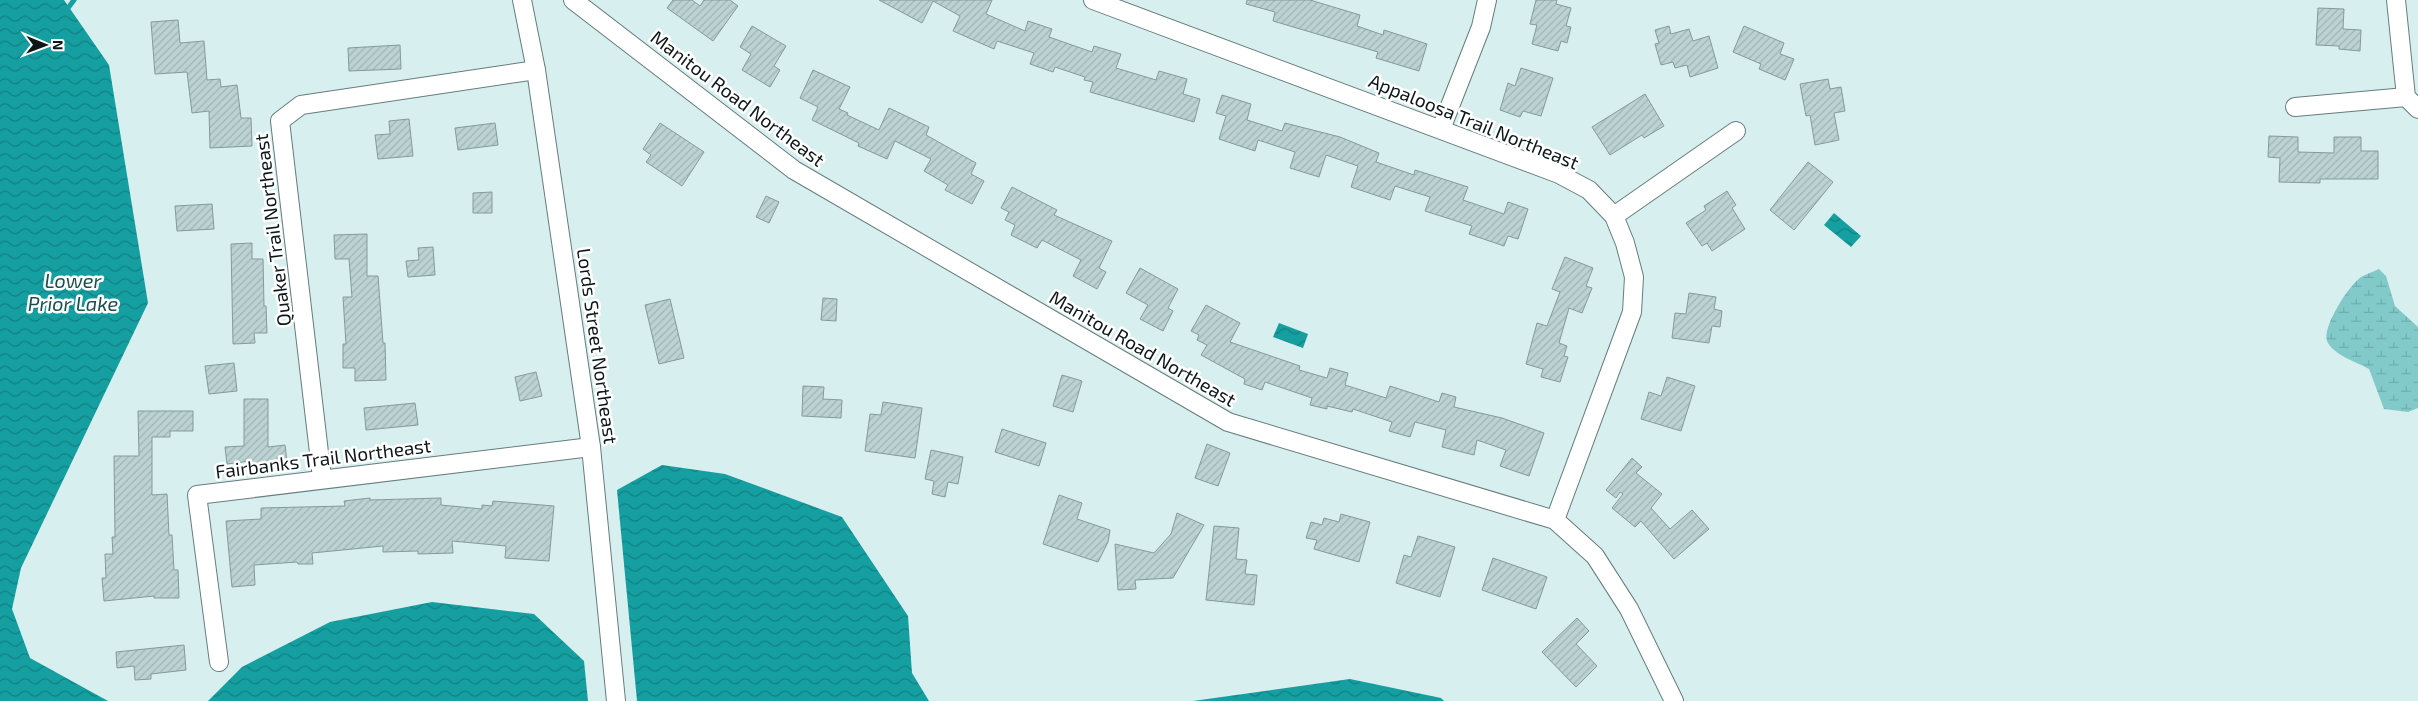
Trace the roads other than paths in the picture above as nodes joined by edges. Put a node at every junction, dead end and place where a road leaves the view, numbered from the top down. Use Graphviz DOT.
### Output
graph roads {
  1 [pos="522,0"];
  2 [pos="573,0"];
  3 [pos="1093,0"];
  4 [pos="1487,0"];
  5 [pos="2396,0"];
  6 [pos="536,70"];
  7 [pos="2412,103"];
  8 [pos="2295,107"];
  9 [pos="1441,129"];
  10 [pos="1736,131"];
  11 [pos="1614,216"];
  12 [pos="591,447"];
  13 [pos="322,478"];
  14 [pos="1555,520"];
  15 [pos="219,662"];
  16 [pos="616,701"];
  17 [pos="1674,701"];
  1 -- 6 [label="street, Lords Street Northeast"];
  2 -- 14 [label="street, Manitou Road Northeast"];
  3 -- 9 [label="street, Appaloosa Trail Northeast"];
  4 -- 9 [label="street"];
  5 -- 7 [label="street"];
  6 -- 12 [label="street, Lords Street Northeast"];
  6 -- 13 [label="street, Quaker Trail Northeast"];
  7 -- 8 [label="street"];
  9 -- 11 [label="street, Appaloosa Trail Northeast"];
  10 -- 11 [label="street"];
  11 -- 14 [label="street, Appaloosa Trail Northeast"];
  12 -- 13 [label="street, Fairbanks Trail Northeast"];
  12 -- 16 [label="street, Lords Street Northeast"];
  13 -- 15 [label="street, Fairbanks Trail Northeast"];
  14 -- 17 [label="street, Manitou Road Northeast"];
}
